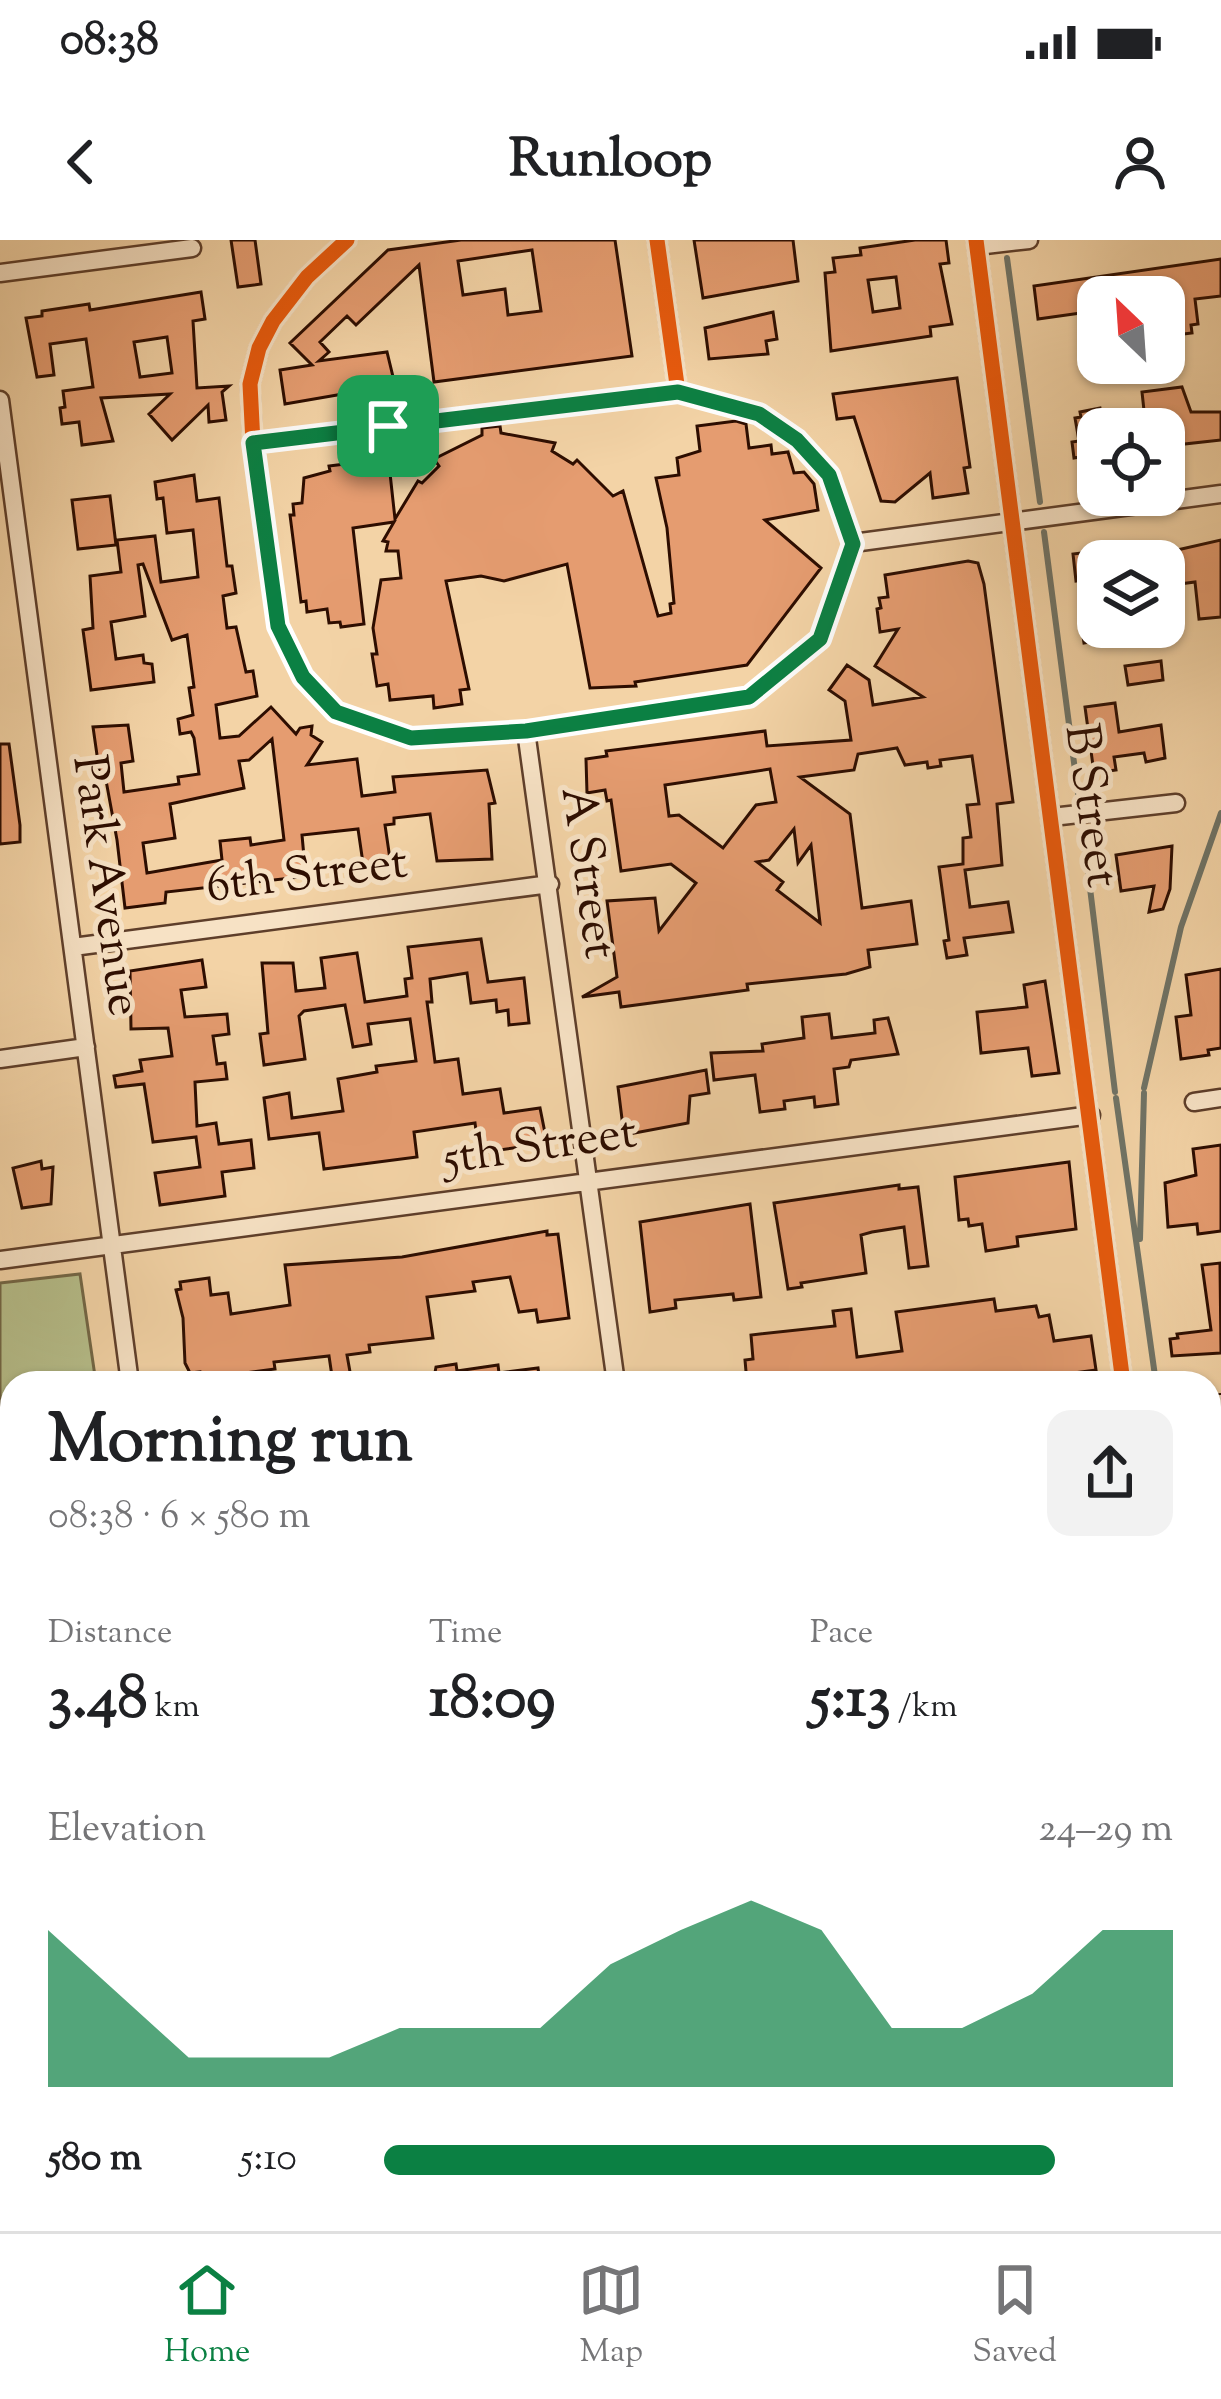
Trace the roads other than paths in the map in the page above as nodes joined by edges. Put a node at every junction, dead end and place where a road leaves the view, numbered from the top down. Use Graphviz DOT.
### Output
graph roads {
  1 [pos="347,240"];
  2 [pos="657,240"];
  3 [pos="1029,240"];
  4 [pos="976,243"];
  5 [pos="192,248"];
  6 [pos="0,273"];
  7 [pos="678,392"];
  8 [pos="0,400"];
  9 [pos="253,443"];
  10 [pos="1221,494"];
  11 [pos="1010,521"];
  12 [pos="853,544"];
  13 [pos="526,731"];
  14 [pos="1176,803"];
  15 [pos="1052,817"];
  16 [pos="550,884"];
  17 [pos="74,947"];
  18 [pos="86,1047"];
  19 [pos="0,1060"];
  20 [pos="1221,1098"];
  21 [pos="1194,1102"];
  22 [pos="1090,1115"];
  23 [pos="589,1180"];
  24 [pos="113,1245"];
  25 [pos="0,1260"];
  26 [pos="129,1371"];
  27 [pos="614,1371"];
  28 [pos="1122,1371"];
  1 -- 9 [label="street, A Street"];
  2 -- 7 [label="street"];
  3 -- 4 [label="street"];
  4 -- 11 [label="street, B Street"];
  5 -- 6 [label="street"];
  7 -- 9 [label="street"];
  7 -- 12 [label="street"];
  8 -- 17 [label="street, Park Avenue"];
  9 -- 13 [label="street, A Street"];
  10 -- 11 [label="street"];
  11 -- 12 [label="street"];
  11 -- 15 [label="street, B Street"];
  12 -- 13 [label="street"];
  13 -- 16 [label="street, A Street"];
  14 -- 15 [label="street"];
  15 -- 22 [label="street, B Street"];
  16 -- 17 [label="street, 6th Street"];
  16 -- 23 [label="street, A Street"];
  17 -- 18 [label="street, Park Avenue"];
  18 -- 19 [label="street"];
  18 -- 24 [label="street, Park Avenue"];
  20 -- 21 [label="street"];
  22 -- 23 [label="street, 5th Street"];
  22 -- 28 [label="street, B Street"];
  23 -- 24 [label="street, 5th Street"];
  23 -- 27 [label="street, A Street"];
  24 -- 25 [label="street, 5th Street"];
  24 -- 26 [label="street, Park Avenue"];
}
